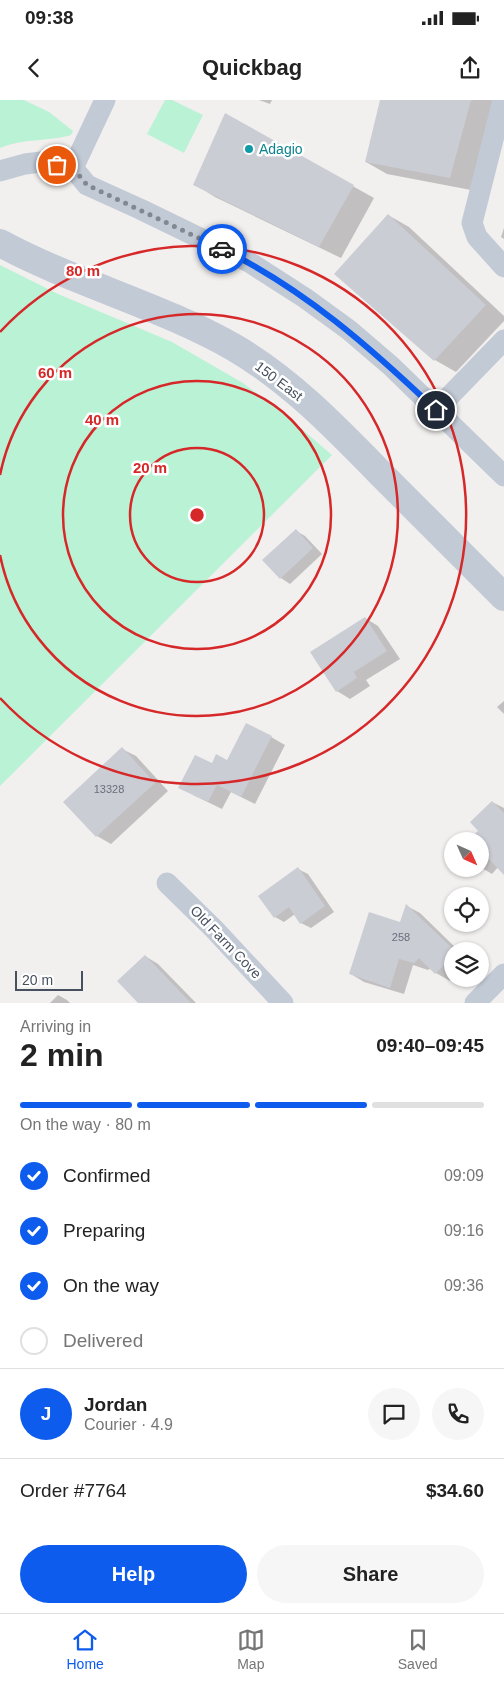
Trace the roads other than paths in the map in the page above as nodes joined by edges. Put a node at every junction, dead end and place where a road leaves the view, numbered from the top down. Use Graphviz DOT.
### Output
graph roads {
  1 [pos="105,100"];
  2 [pos="503,100"];
  3 [pos="73,168"];
  4 [pos="0,171"];
  5 [pos="0,243"];
  6 [pos="504,267"];
  7 [pos="504,340"];
  8 [pos="436,410"];
  9 [pos="504,476"];
  10 [pos="504,597"];
  11 [pos="167,883"];
  12 [pos="504,974"];
  13 [pos="283,1003"];
  14 [pos="475,1003"];
  1 -- 3 [label="street"];
  2 -- 6 [label="street"];
  3 -- 4 [label="street"];
  3 -- 8 [label="street"];
  5 -- 10 [label="street, 150 East"];
  7 -- 8 [label="street"];
  8 -- 9 [label="street"];
  11 -- 13 [label="street, Old Farm Cove"];
  12 -- 14 [label="street"];
}
